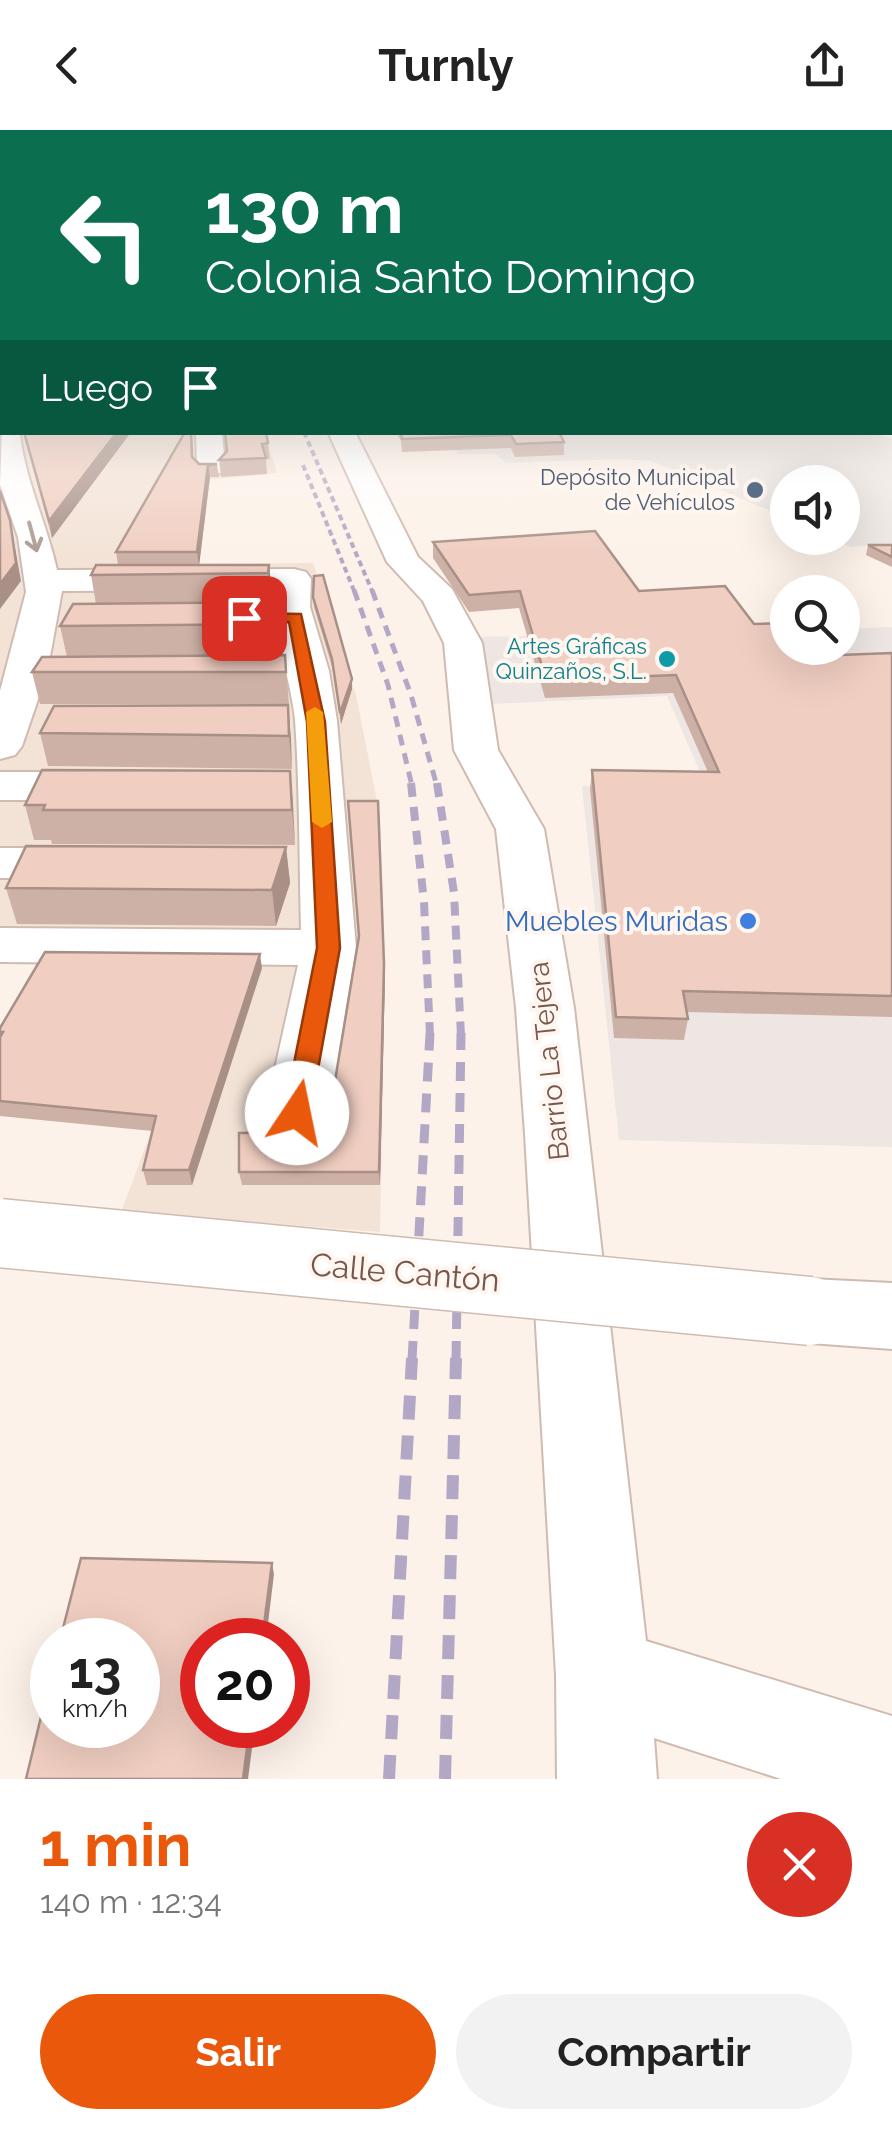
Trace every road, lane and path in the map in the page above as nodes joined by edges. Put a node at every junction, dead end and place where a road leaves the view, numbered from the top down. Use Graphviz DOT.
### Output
graph roads {
  1 [pos="7,435"];
  2 [pos="209,435"];
  3 [pos="342,435"];
  4 [pos="212,467"];
  5 [pos="10,494"];
  6 [pos="27,666"];
  7 [pos="0,786"];
  8 [pos="146,786"];
  9 [pos="0,862"];
  10 [pos="132,863"];
  11 [pos="0,945"];
  12 [pos="328,948"];
  13 [pos="297,1113"];
  14 [pos="0,1233"];
  15 [pos="892,1316"];
  16 [pos="603,1675"];
  17 [pos="892,1765"];
  18 [pos="607,1779"];
  1 -- 5 [label="street"];
  2 -- 4 [label="street"];
  3 -- 16 [label="street, Barrio La Tejera"];
  5 -- 6 [label="street, one-way"];
  6 -- 12 [label="street"];
  7 -- 8 [label="street"];
  9 -- 10 [label="street"];
  11 -- 12 [label="street"];
  12 -- 13 [label="street"];
  14 -- 15 [label="street, Calle Cantón, bridge"];
  16 -- 17 [label="street"];
  16 -- 18 [label="street, Barrio La Tejera"];
}
